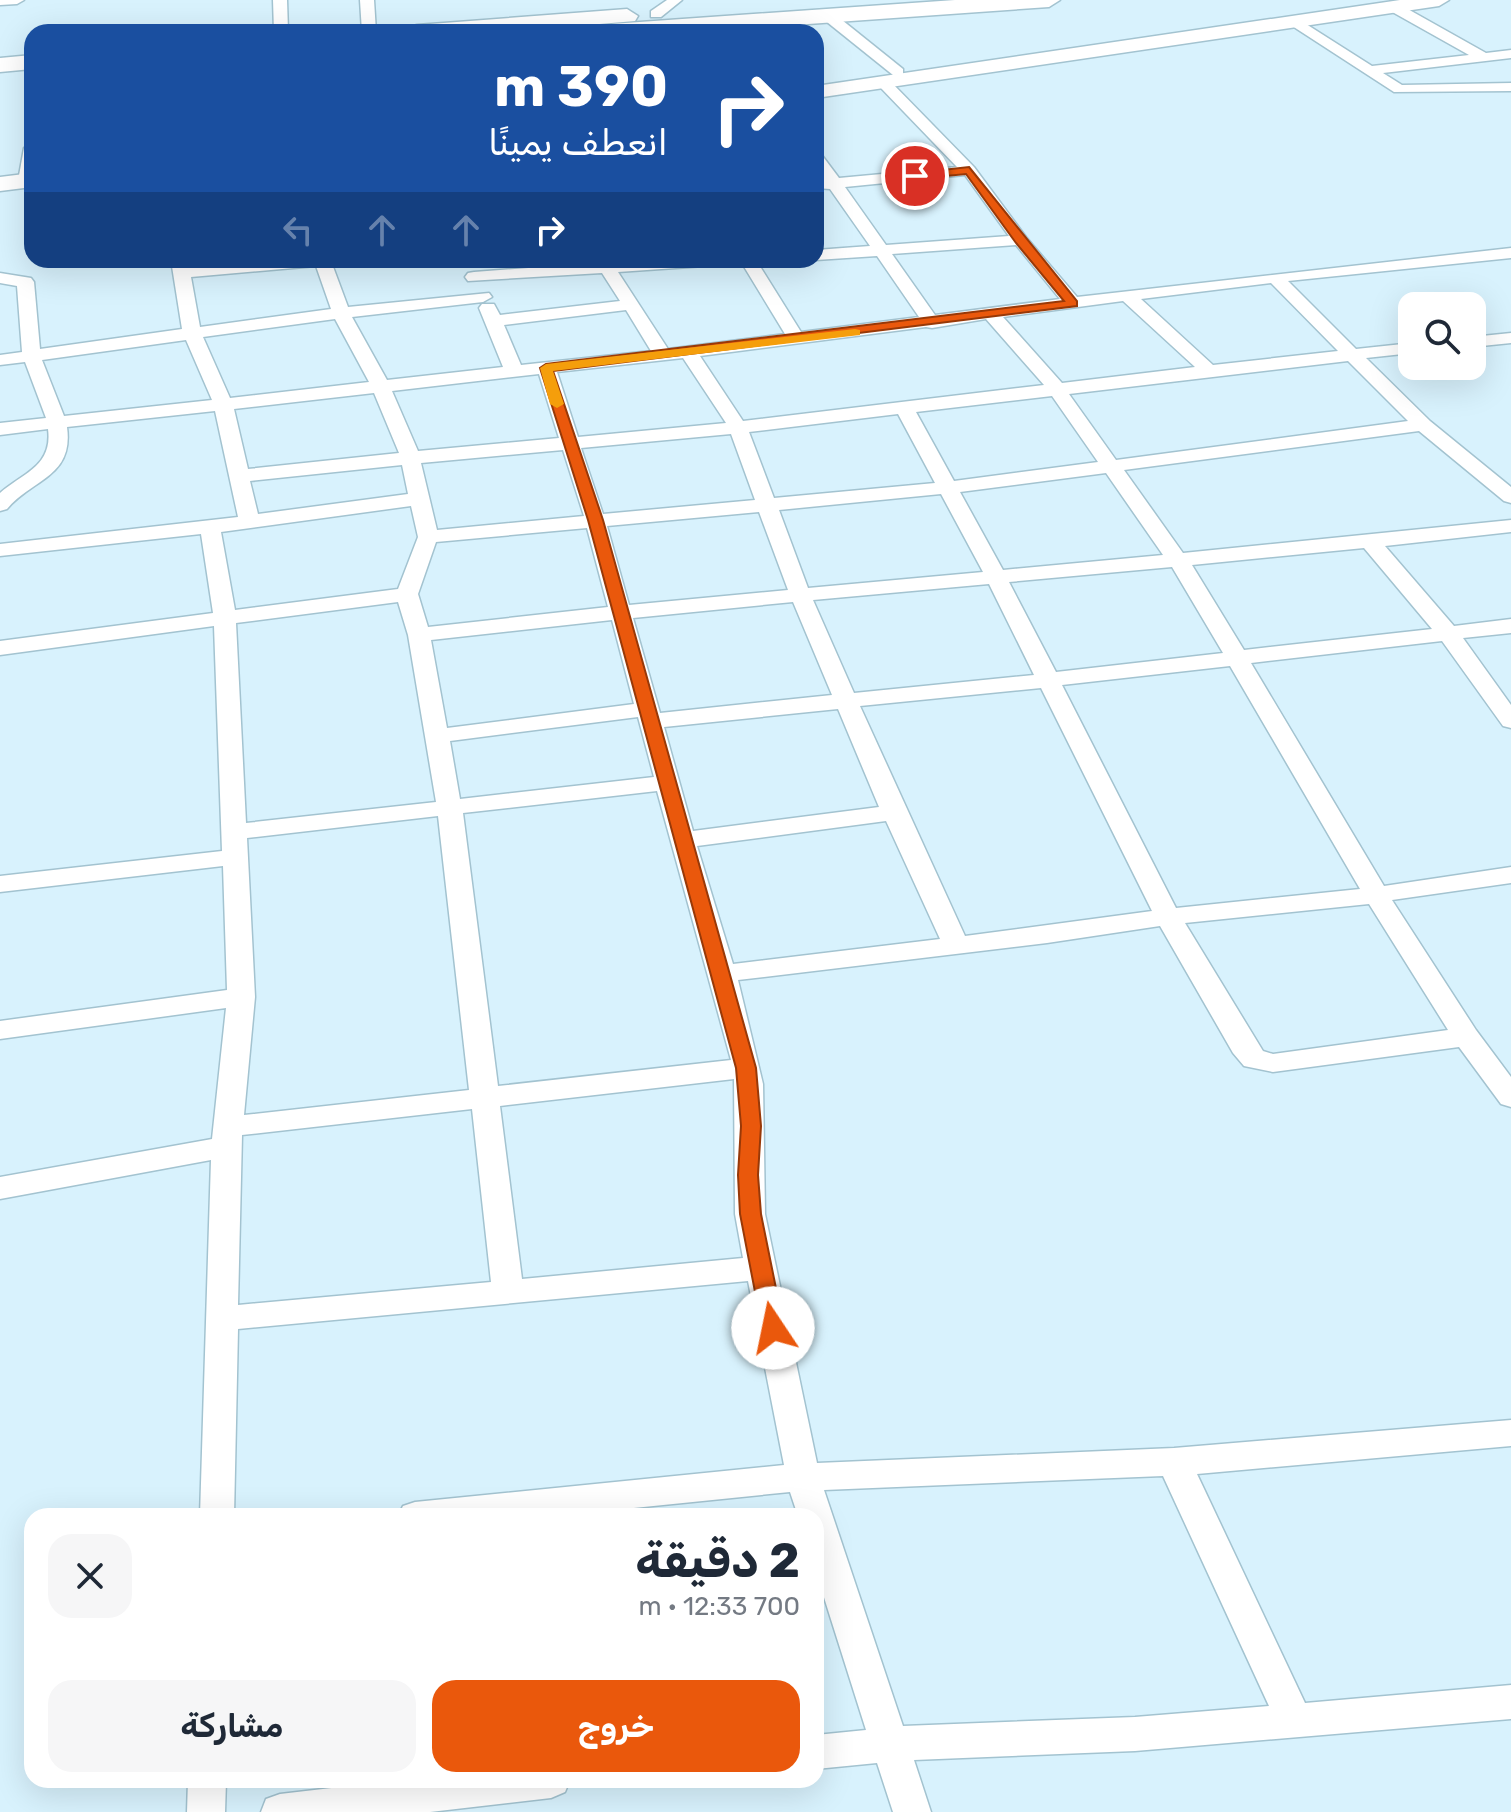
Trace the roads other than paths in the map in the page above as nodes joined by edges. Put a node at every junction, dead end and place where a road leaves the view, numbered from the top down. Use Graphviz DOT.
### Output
graph roads {
  1 [pos="17,0"];
  2 [pos="280,0"];
  3 [pos="367,0"];
  4 [pos="857,0"];
  5 [pos="1049,0"];
  6 [pos="1439,0"];
  7 [pos="0,1"];
  8 [pos="1392,6"];
  9 [pos="686,12"];
  10 [pos="827,15"];
  11 [pos="1290,20"];
  12 [pos="281,24"];
  13 [pos="368,24"];
  14 [pos="523,24"];
  15 [pos="633,24"];
  16 [pos="1511,54"];
  17 [pos="1483,57"];
  18 [pos="24,63"];
  19 [pos="0,65"];
  20 [pos="1371,70"];
  21 [pos="24,74"];
  22 [pos="0,76"];
  23 [pos="1511,76"];
  24 [pos="891,77"];
  25 [pos="824,81"];
  26 [pos="1511,87"];
  27 [pos="824,90"];
  28 [pos="824,168"];
  29 [pos="969,170"];
  30 [pos="0,177"];
  31 [pos="24,177"];
  32 [pos="24,178"];
  33 [pos="0,184"];
  34 [pos="835,184"];
  35 [pos="824,185"];
  36 [pos="1020,240"];
  37 [pos="880,252"];
  38 [pos="1504,253"];
  39 [pos="824,255"];
  40 [pos="180,268"];
  41 [pos="325,268"];
  42 [pos="498,268"];
  43 [pos="606,268"];
  44 [pos="753,268"];
  45 [pos="1511,268"];
  46 [pos="472,269"];
  47 [pos="0,278"];
  48 [pos="1275,278"];
  49 [pos="1128,296"];
  50 [pos="483,297"];
  51 [pos="1073,303"];
  52 [pos="628,305"];
  53 [pos="341,313"];
  54 [pos="991,314"];
  55 [pos="494,321"];
  56 [pos="932,323"];
  57 [pos="192,333"];
  58 [pos="1511,338"];
  59 [pos="797,339"];
  60 [pos="1486,341"];
  61 [pos="1398,349"];
  62 [pos="688,352"];
  63 [pos="1352,354"];
  64 [pos="32,355"];
  65 [pos="663,355"];
  66 [pos="0,360"];
  67 [pos="546,368"];
  68 [pos="1207,369"];
  69 [pos="514,371"];
  70 [pos="380,385"];
  71 [pos="1056,388"];
  72 [pos="223,403"];
  73 [pos="904,408"];
  74 [pos="57,422"];
  75 [pos="1423,425"];
  76 [pos="738,427"];
  77 [pos="0,429"];
  78 [pos="571,443"];
  79 [pos="410,456"];
  80 [pos="1112,468"];
  81 [pos="241,476"];
  82 [pos="946,488"];
  83 [pos="1511,497"];
  84 [pos="419,499"];
  85 [pos="0,505"];
  86 [pos="766,505"];
  87 [pos="249,520"];
  88 [pos="595,520"];
  89 [pos="1511,526"];
  90 [pos="210,527"];
  91 [pos="428,537"];
  92 [pos="1369,541"];
  93 [pos="0,550"];
  94 [pos="1179,562"];
  95 [pos="995,575"];
  96 [pos="407,594"];
  97 [pos="800,594"];
  98 [pos="620,611"];
  99 [pos="225,618"];
  100 [pos="1511,626"];
  101 [pos="1448,633"];
  102 [pos="419,635"];
  103 [pos="0,648"];
  104 [pos="1237,657"];
  105 [pos="1049,680"];
  106 [pos="849,701"];
  107 [pos="649,715"];
  108 [pos="1511,721"];
  109 [pos="436,736"];
  110 [pos="667,783"];
  111 [pos="450,810"];
  112 [pos="894,813"];
  113 [pos="683,840"];
  114 [pos="234,844"];
  115 [pos="1511,875"];
  116 [pos="0,884"];
  117 [pos="1376,895"];
  118 [pos="1168,917"];
  119 [pos="956,946"];
  120 [pos="720,974"];
  121 [pos="241,997"];
  122 [pos="0,1030"];
  123 [pos="1466,1037"];
  124 [pos="746,1068"];
  125 [pos="1511,1097"];
  126 [pos="485,1098"];
  127 [pos="226,1137"];
  128 [pos="0,1188"];
  129 [pos="761,1268"];
  130 [pos="508,1290"];
  131 [pos="220,1319"];
  132 [pos="1511,1433"];
  133 [pos="1174,1462"];
  134 [pos="803,1477"];
  135 [pos="217,1508"];
  136 [pos="495,1508"];
  137 [pos="813,1508"];
  138 [pos="824,1541"];
  139 [pos="1511,1702"];
  140 [pos="1295,1722"];
  141 [pos="892,1744"];
  142 [pos="824,1751"];
  143 [pos="207,1788"];
  144 [pos="483,1788"];
  145 [pos="206,1812"];
  146 [pos="280,1812"];
  147 [pos="912,1812"];
  1 -- 7 [label="street"];
  2 -- 12 [label="street"];
  3 -- 13 [label="street"];
  4 -- 9 [label="highway"];
  5 -- 10 [label="highway"];
  6 -- 8 [label="main road"];
  8 -- 11 [label="main road"];
  8 -- 17 [label="street"];
  9 -- 10 [label="highway"];
  9 -- 14 [label="highway"];
  9 -- 15 [label="highway"];
  10 -- 24 [label="street"];
  11 -- 20 [label="street"];
  11 -- 24 [label="main road"];
  16 -- 17 [label="street"];
  17 -- 20 [label="street"];
  17 -- 23 [label="street"];
  18 -- 19 [label="highway"];
  20 -- 26 [label="street"];
  21 -- 22 [label="highway"];
  24 -- 25 [label="main road"];
  24 -- 27 [label="main road"];
  24 -- 29 [label="street"];
  28 -- 34 [label="street"];
  29 -- 34 [label="street"];
  29 -- 36 [label="street"];
  30 -- 31 [label="main road"];
  32 -- 33 [label="main road"];
  34 -- 35 [label="street"];
  34 -- 37 [label="street"];
  36 -- 37 [label="street"];
  36 -- 51 [label="street"];
  37 -- 39 [label="street"];
  37 -- 56 [label="street"];
  38 -- 45 [label="street"];
  38 -- 48 [label="street"];
  40 -- 57 [label="street"];
  41 -- 53 [label="street"];
  42 -- 46 [label="street"];
  43 -- 52 [label="street"];
  44 -- 59 [label="street"];
  46 -- 50 [label="street"];
  47 -- 64 [label="street"];
  48 -- 49 [label="street"];
  48 -- 63 [label="street"];
  49 -- 51 [label="street"];
  49 -- 68 [label="street"];
  50 -- 53 [label="street"];
  50 -- 55 [label="street"];
  51 -- 54 [label="street"];
  52 -- 55 [label="street"];
  52 -- 65 [label="street"];
  53 -- 57 [label="street"];
  53 -- 70 [label="street"];
  54 -- 56 [label="street"];
  54 -- 71 [label="street"];
  55 -- 69 [label="street"];
  56 -- 59 [label="street"];
  57 -- 64 [label="street"];
  57 -- 72 [label="street"];
  58 -- 60 [label="street"];
  59 -- 62 [label="street"];
  61 -- 63 [label="street"];
  62 -- 65 [label="street"];
  62 -- 76 [label="street"];
  63 -- 68 [label="street"];
  63 -- 75 [label="street"];
  64 -- 66 [label="street"];
  64 -- 74 [label="street"];
  65 -- 67 [label="street"];
  67 -- 69 [label="street"];
  67 -- 78 [label="street"];
  68 -- 71 [label="street"];
  69 -- 70 [label="street"];
  70 -- 72 [label="street"];
  70 -- 79 [label="street"];
  71 -- 73 [label="street"];
  71 -- 80 [label="street"];
  72 -- 74 [label="street"];
  72 -- 81 [label="street"];
  73 -- 76 [label="street"];
  73 -- 82 [label="street"];
  74 -- 77 [label="street"];
  74 -- 85 [label="street"];
  75 -- 80 [label="street"];
  75 -- 83 [label="street"];
  76 -- 78 [label="street"];
  76 -- 86 [label="street"];
  78 -- 79 [label="street"];
  78 -- 88 [label="street"];
  79 -- 81 [label="street"];
  79 -- 84 [label="street"];
  80 -- 82 [label="street"];
  80 -- 94 [label="street"];
  81 -- 87 [label="street"];
  82 -- 86 [label="street"];
  82 -- 95 [label="street"];
  84 -- 87 [label="street"];
  84 -- 91 [label="street"];
  86 -- 88 [label="street"];
  86 -- 97 [label="street"];
  87 -- 90 [label="street"];
  88 -- 91 [label="street"];
  88 -- 98 [label="street"];
  89 -- 92 [label="street"];
  90 -- 93 [label="street"];
  90 -- 99 [label="street"];
  91 -- 96 [label="street"];
  92 -- 94 [label="street"];
  92 -- 101 [label="street"];
  94 -- 95 [label="street"];
  94 -- 104 [label="street"];
  95 -- 97 [label="street"];
  95 -- 105 [label="street"];
  96 -- 99 [label="street"];
  96 -- 102 [label="street"];
  97 -- 98 [label="street"];
  97 -- 106 [label="street"];
  98 -- 102 [label="street"];
  98 -- 107 [label="street"];
  99 -- 103 [label="street"];
  99 -- 114 [label="street"];
  100 -- 101 [label="street"];
  101 -- 104 [label="street"];
  101 -- 108 [label="street"];
  102 -- 109 [label="street"];
  104 -- 105 [label="street"];
  104 -- 117 [label="street"];
  105 -- 106 [label="street"];
  105 -- 118 [label="street"];
  106 -- 107 [label="street"];
  106 -- 112 [label="street"];
  107 -- 109 [label="street"];
  107 -- 110 [label="street"];
  109 -- 111 [label="street"];
  110 -- 111 [label="street"];
  110 -- 113 [label="street"];
  111 -- 114 [label="street"];
  111 -- 126 [label="street"];
  112 -- 113 [label="street"];
  112 -- 119 [label="street"];
  113 -- 120 [label="street"];
  114 -- 116 [label="street"];
  114 -- 121 [label="street"];
  115 -- 117 [label="street"];
  117 -- 118 [label="street"];
  117 -- 123 [label="street"];
  118 -- 119 [label="street"];
  118 -- 123 [label="street"];
  119 -- 120 [label="street"];
  120 -- 124 [label="street"];
  121 -- 122 [label="street"];
  121 -- 127 [label="street"];
  123 -- 125 [label="street"];
  124 -- 126 [label="street"];
  124 -- 129 [label="street"];
  126 -- 127 [label="street"];
  126 -- 130 [label="street"];
  127 -- 128 [label="street"];
  127 -- 131 [label="street"];
  129 -- 130 [label="street"];
  129 -- 134 [label="street"];
  130 -- 131 [label="street"];
  131 -- 135 [label="street"];
  132 -- 133 [label="street"];
  133 -- 134 [label="street"];
  133 -- 140 [label="street"];
  134 -- 136 [label="street"];
  134 -- 137 [label="street"];
  138 -- 141 [label="street"];
  139 -- 140 [label="street"];
  140 -- 141 [label="street"];
  141 -- 142 [label="street"];
  141 -- 147 [label="street"];
  143 -- 145 [label="street"];
  144 -- 146 [label="street"];
}
